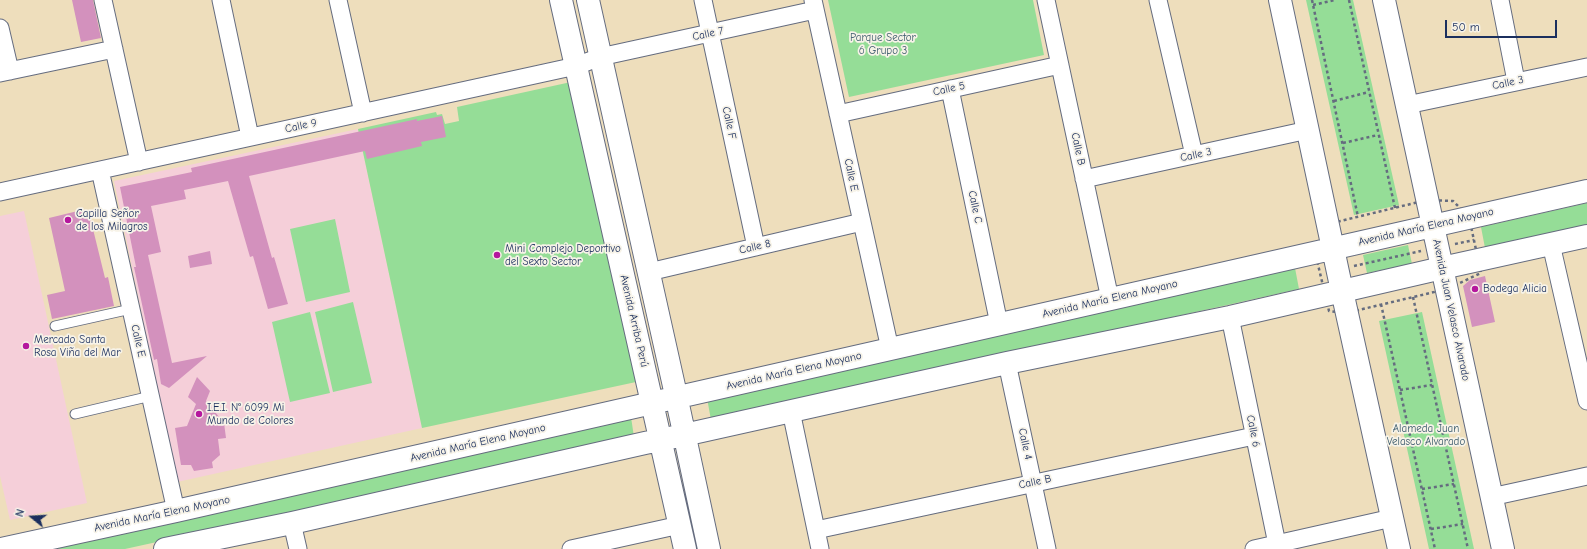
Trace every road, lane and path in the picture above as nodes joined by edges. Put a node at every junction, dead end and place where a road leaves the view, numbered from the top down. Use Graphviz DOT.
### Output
graph roads {
  1 [pos="103,0"];
  2 [pos="220,0"];
  3 [pos="338,0"];
  4 [pos="561,0"];
  5 [pos="588,0"];
  6 [pos="703,0"];
  7 [pos="1046,0"];
  8 [pos="1158,0"];
  9 [pos="1280,0"];
  10 [pos="1312,0"];
  11 [pos="1335,0"];
  12 [pos="1349,0"];
  13 [pos="1384,0"];
  14 [pos="1500,0"];
  15 [pos="814,5"];
  16 [pos="1313,5"];
  17 [pos="0,28"];
  18 [pos="710,33"];
  19 [pos="114,50"];
  20 [pos="600,57"];
  21 [pos="1060,65"];
  22 [pos="576,66"];
  23 [pos="1587,67"];
  24 [pos="5,72"];
  25 [pos="1516,81"];
  26 [pos="950,89"];
  27 [pos="1369,92"];
  28 [pos="1334,100"];
  29 [pos="1407,105"];
  30 [pos="363,113"];
  31 [pos="838,114"];
  32 [pos="1308,130"];
  33 [pos="1378,135"];
  34 [pos="250,137"];
  35 [pos="1343,143"];
  36 [pos="1194,155"];
  37 [pos="139,162"];
  38 [pos="100,170"];
  39 [pos="1084,179"];
  40 [pos="1587,191"];
  41 [pos="0,192"];
  42 [pos="1428,200"];
  43 [pos="1395,208"];
  44 [pos="1358,217"];
  45 [pos="1469,217"];
  46 [pos="862,222"];
  47 [pos="1328,224"];
  48 [pos="1433,225"];
  49 [pos="1587,236"];
  50 [pos="1551,244"];
  51 [pos="756,247"];
  52 [pos="1332,248"];
  53 [pos="1476,250"];
  54 [pos="1440,258"];
  55 [pos="1328,271"];
  56 [pos="649,272"];
  57 [pos="1447,289"];
  58 [pos="1342,291"];
  59 [pos="1413,297"];
  60 [pos="1110,299"];
  61 [pos="1381,304"];
  62 [pos="131,309"];
  63 [pos="1346,312"];
  64 [pos="1230,317"];
  65 [pos="999,324"];
  66 [pos="55,326"];
  67 [pos="890,349"];
  68 [pos="1582,359"];
  69 [pos="1007,363"];
  70 [pos="1432,385"];
  71 [pos="1400,390"];
  72 [pos="151,396"];
  73 [pos="677,397"];
  74 [pos="1587,401"];
  75 [pos="652,403"];
  76 [pos="791,410"];
  77 [pos="75,414"];
  78 [pos="684,435"];
  79 [pos="1254,436"];
  80 [pos="660,440"];
  81 [pos="1587,476"];
  82 [pos="1033,483"];
  83 [pos="1454,484"];
  84 [pos="1422,489"];
  85 [pos="1492,497"];
  86 [pos="176,511"];
  87 [pos="1392,518"];
  88 [pos="292,523"];
  89 [pos="1463,524"];
  90 [pos="680,525"];
  91 [pos="1431,529"];
  92 [pos="816,530"];
  93 [pos="1277,544"];
  94 [pos="1,549"];
  95 [pos="166,549"];
  96 [pos="298,549"];
  97 [pos="571,549"];
  98 [pos="685,549"];
  99 [pos="709,549"];
  100 [pos="820,549"];
  101 [pos="1047,549"];
  102 [pos="1254,549"];
  103 [pos="1399,549"];
  104 [pos="1435,549"];
  105 [pos="1468,549"];
  106 [pos="1503,549"];
  1 -- 19 [label="street"];
  2 -- 34 [label="street"];
  3 -- 30 [label="street"];
  4 -- 22 [label="street, Avenida Arriba Perú"];
  5 -- 20 [label="street"];
  6 -- 18 [label="street, Calle F"];
  7 -- 21 [label="street, Calle B"];
  8 -- 36 [label="street"];
  9 -- 32 [label="street"];
  10 -- 16 [label="path"];
  11 -- 16 [label="path"];
  12 -- 27 [label="path"];
  13 -- 29 [label="street, Avenida Juan Velasco Alvarado"];
  14 -- 25 [label="street"];
  15 -- 18 [label="street, Calle 7"];
  15 -- 31 [label="street, Calle E"];
  16 -- 28 [label="path"];
  17 -- 24 [label="street"];
  18 -- 20 [label="street, Calle 7"];
  18 -- 51 [label="street, Calle F"];
  19 -- 24 [label="street"];
  19 -- 37 [label="street"];
  20 -- 22 [label="street, Calle 9"];
  20 -- 56 [label="street"];
  21 -- 26 [label="street, Calle 5"];
  21 -- 39 [label="street, Calle B"];
  22 -- 30 [label="street, Calle 9"];
  22 -- 75 [label="street, Avenida Arriba Perú"];
  23 -- 25 [label="street, Calle 3"];
  25 -- 29 [label="street, Calle 3"];
  26 -- 31 [label="street, Calle 5"];
  26 -- 65 [label="street, Calle C"];
  27 -- 28 [label="path"];
  27 -- 33 [label="path"];
  28 -- 35 [label="path"];
  29 -- 42 [label="street, Avenida Juan Velasco Alvarado"];
  30 -- 34 [label="street, Calle 9"];
  31 -- 46 [label="street, Calle E"];
  32 -- 36 [label="street, Calle 3"];
  32 -- 47 [label="street"];
  33 -- 35 [label="path"];
  33 -- 43 [label="path"];
  34 -- 37 [label="street, Calle 9"];
  35 -- 44 [label="path"];
  36 -- 39 [label="street, Calle 3"];
  37 -- 38 [label="street, Calle 9"];
  38 -- 41 [label="street, Calle 9"];
  38 -- 62 [label="street, Calle E"];
  39 -- 60 [label="street, Calle B"];
  40 -- 45 [label="street, Avenida María Elena Moyano"];
  42 -- 43 [label="path"];
  42 -- 45 [label="path"];
  42 -- 48 [label="street, Avenida Juan Velasco Alvarado"];
  43 -- 44 [label="path"];
  44 -- 47 [label="path"];
  45 -- 48 [label="street, Avenida María Elena Moyano"];
  45 -- 53 [label="path"];
  46 -- 51 [label="street, Calle 8"];
  46 -- 67 [label="street, Calle E"];
  47 -- 52 [label="street"];
  48 -- 52 [label="street, Avenida María Elena Moyano"];
  48 -- 54 [label="street, Avenida Juan Velasco Alvarado"];
  49 -- 50 [label="street"];
  50 -- 53 [label="street"];
  50 -- 68 [label="street"];
  51 -- 56 [label="street, Calle 8"];
  52 -- 55 [label="street"];
  52 -- 60 [label="street, Avenida María Elena Moyano"];
  53 -- 54 [label="street"];
  53 -- 54 [label="path"];
  53 -- 57 [label="path"];
  54 -- 55 [label="path"];
  54 -- 57 [label="street, Avenida Juan Velasco Alvarado"];
  54 -- 58 [label="street"];
  55 -- 58 [label="street"];
  56 -- 73 [label="street"];
  57 -- 59 [label="path"];
  57 -- 85 [label="street, Avenida Juan Velasco Alvarado"];
  58 -- 63 [label="street"];
  58 -- 64 [label="street"];
  59 -- 61 [label="path"];
  59 -- 70 [label="path"];
  60 -- 65 [label="street, Avenida María Elena Moyano"];
  61 -- 63 [label="path"];
  61 -- 71 [label="path"];
  62 -- 66 [label="lane"];
  62 -- 72 [label="street, Calle E"];
  63 -- 87 [label="street"];
  64 -- 69 [label="street"];
  64 -- 79 [label="street, Calle 6"];
  65 -- 67 [label="street, Avenida María Elena Moyano"];
  67 -- 73 [label="street, Avenida María Elena Moyano"];
  68 -- 74 [label="street"];
  69 -- 76 [label="street"];
  69 -- 82 [label="street, Calle 4"];
  70 -- 71 [label="path"];
  70 -- 83 [label="path"];
  71 -- 84 [label="path"];
  72 -- 77 [label="lane"];
  72 -- 86 [label="street, Calle E"];
  73 -- 75 [label="street, Avenida María Elena Moyano"];
  73 -- 78 [label="street"];
  75 -- 80 [label="street, Avenida Arriba Perú"];
  75 -- 86 [label="street, Avenida María Elena Moyano"];
  76 -- 78 [label="street"];
  76 -- 92 [label="street"];
  78 -- 80 [label="street"];
  78 -- 99 [label="street"];
  79 -- 82 [label="street, Calle B"];
  79 -- 93 [label="street, Calle 6"];
  80 -- 88 [label="street"];
  80 -- 90 [label="street, Avenida Arriba Perú"];
  81 -- 85 [label="street"];
  82 -- 92 [label="street, Calle B"];
  82 -- 101 [label="street, Calle 4"];
  83 -- 84 [label="path"];
  83 -- 89 [label="path"];
  84 -- 91 [label="path"];
  85 -- 106 [label="street, Avenida Juan Velasco Alvarado"];
  86 -- 94 [label="street, Avenida María Elena Moyano"];
  87 -- 93 [label="street"];
  87 -- 103 [label="street"];
  88 -- 95 [label="street"];
  88 -- 96 [label="street"];
  89 -- 91 [label="path"];
  89 -- 105 [label="path"];
  90 -- 97 [label="street"];
  90 -- 98 [label="street, Avenida Arriba Perú"];
  91 -- 104 [label="path"];
  92 -- 100 [label="street"];
  93 -- 102 [label="street"];
}
